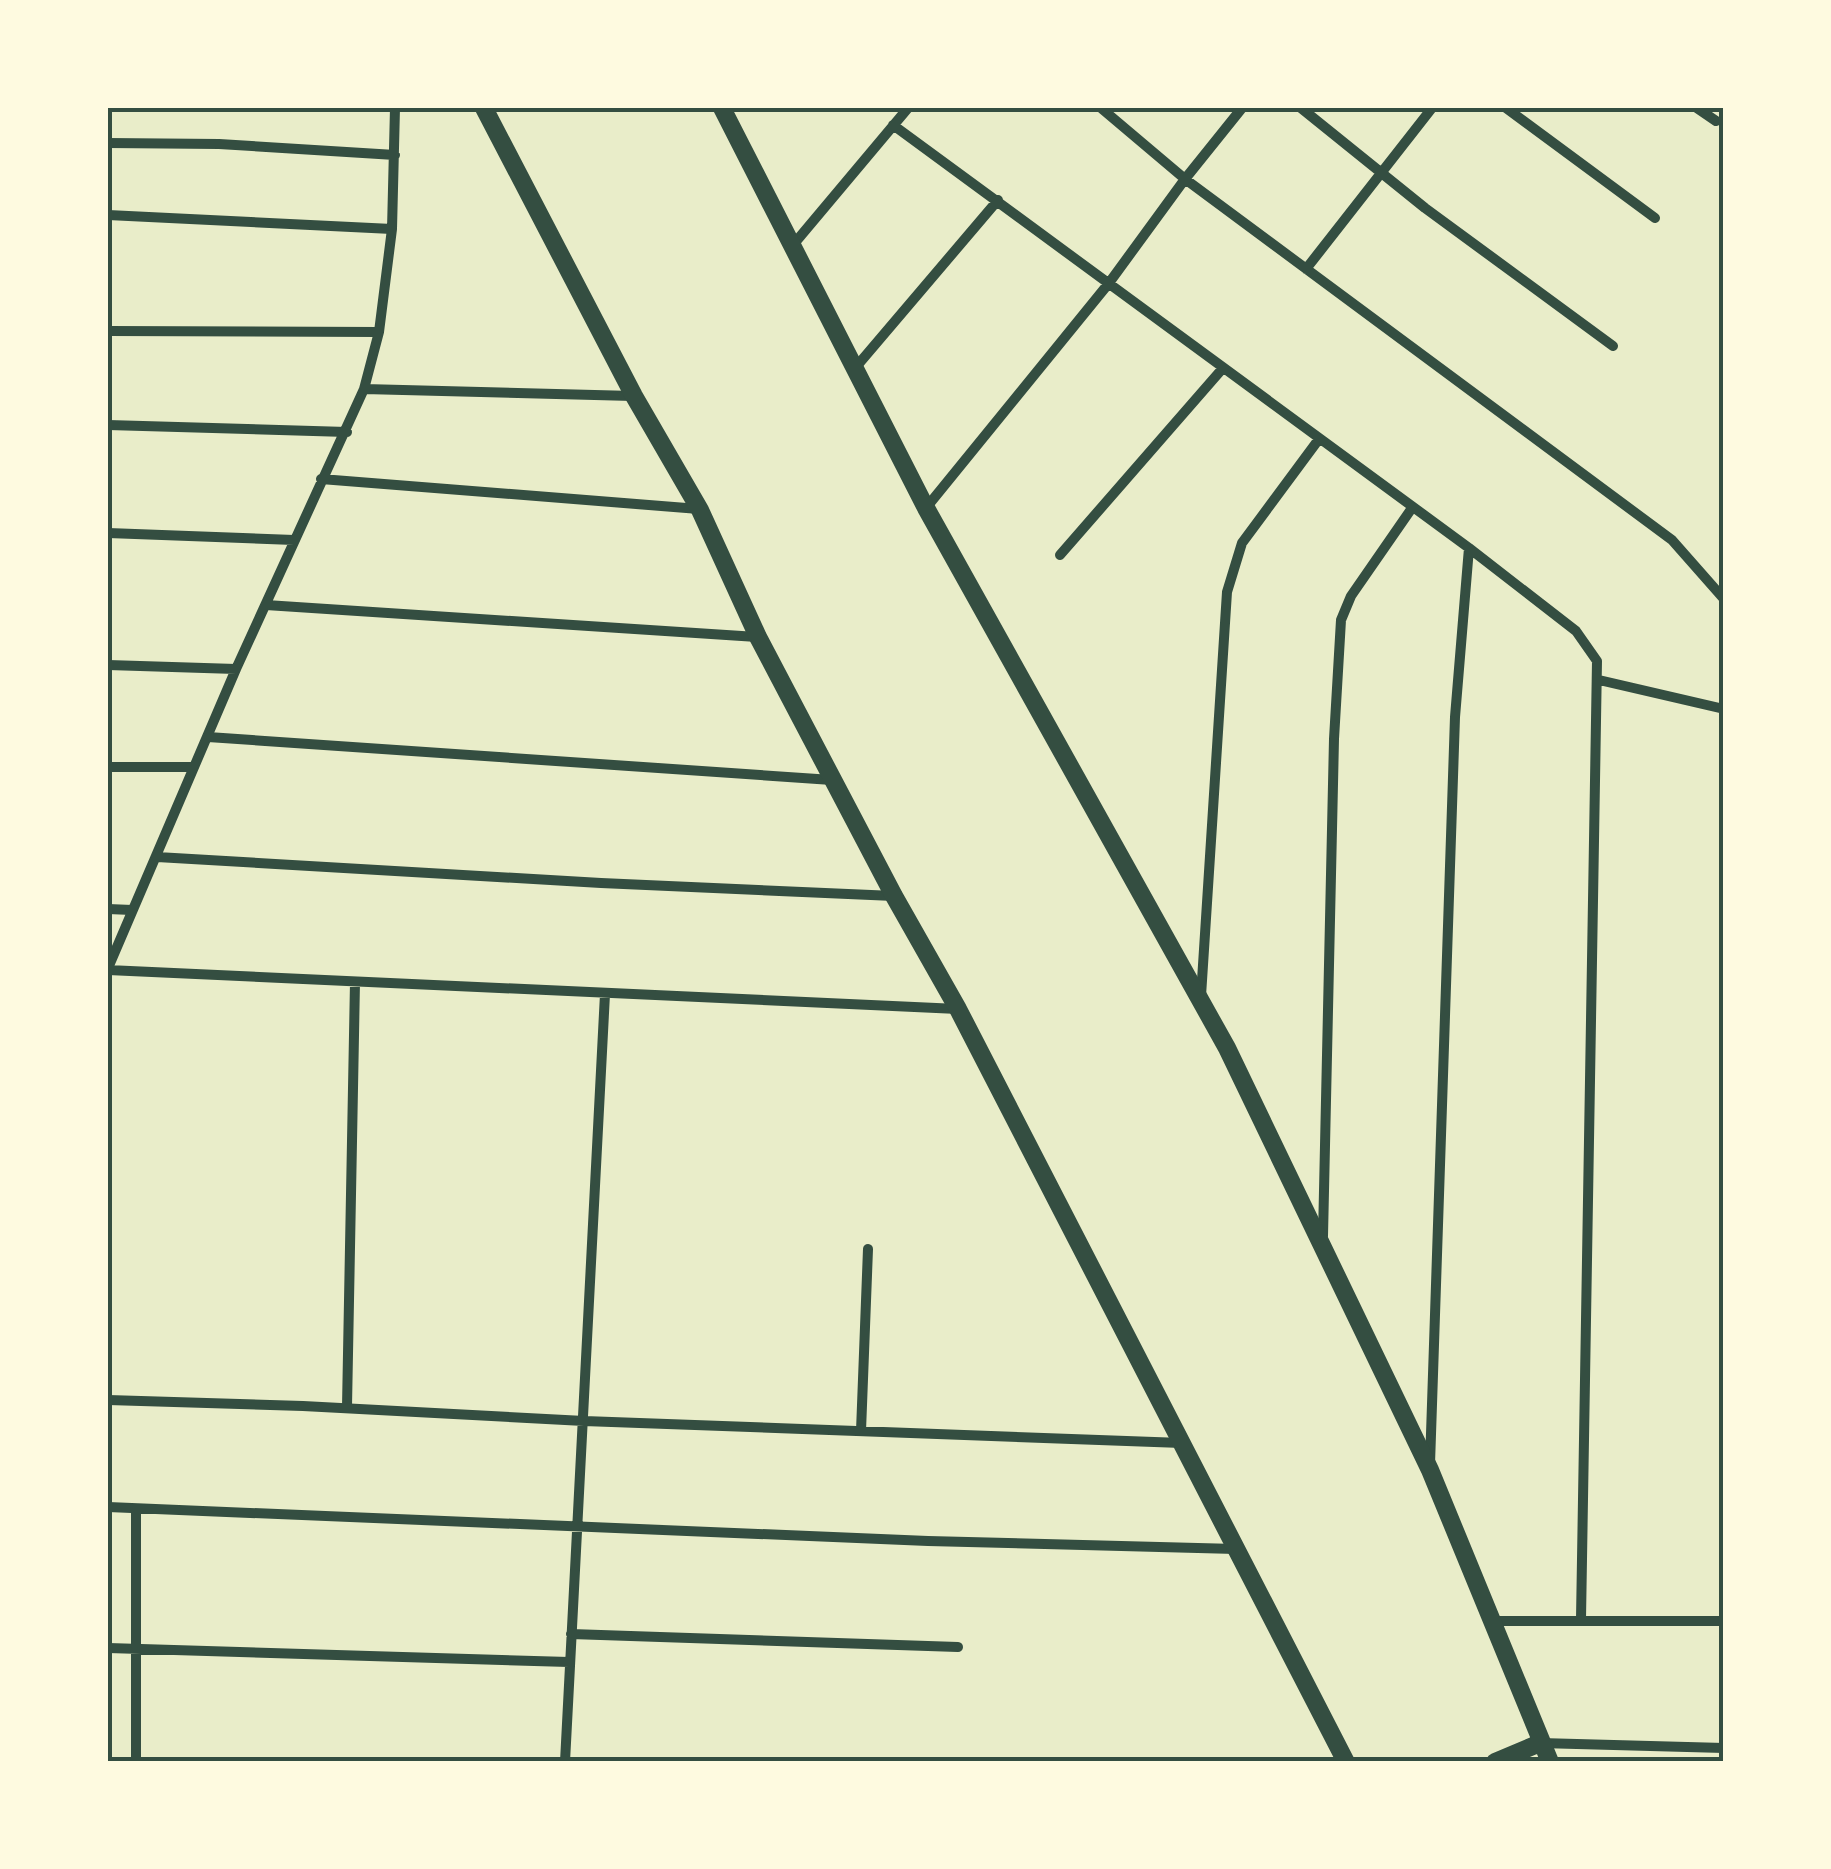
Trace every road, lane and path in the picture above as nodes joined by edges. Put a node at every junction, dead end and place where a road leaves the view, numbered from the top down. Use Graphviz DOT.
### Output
graph roads {
  1 [pos="395,108"];
  2 [pos="484,108"];
  3 [pos="722,108"];
  4 [pos="908,108"];
  5 [pos="1101,108"];
  6 [pos="1242,108"];
  7 [pos="1301,108"];
  8 [pos="1432,108"];
  9 [pos="1506,108"];
  10 [pos="1697,108"];
  11 [pos="1716,122"];
  12 [pos="893,125"];
  13 [pos="108,142"];
  14 [pos="395,155"];
  15 [pos="1381,172"];
  16 [pos="1185,178"];
  17 [pos="998,200"];
  18 [pos="108,215"];
  19 [pos="1655,218"];
  20 [pos="392,229"];
  21 [pos="793,244"];
  22 [pos="1306,269"];
  23 [pos="1109,283"];
  24 [pos="108,330"];
  25 [pos="380,332"];
  26 [pos="1613,346"];
  27 [pos="856,367"];
  28 [pos="1223,368"];
  29 [pos="364,389"];
  30 [pos="634,396"];
  31 [pos="108,424"];
  32 [pos="347,432"];
  33 [pos="1319,438"];
  34 [pos="321,479"];
  35 [pos="926,508"];
  36 [pos="1412,508"];
  37 [pos="700,510"];
  38 [pos="108,533"];
  39 [pos="294,540"];
  40 [pos="1469,548"];
  41 [pos="1060,555"];
  42 [pos="1724,598"];
  43 [pos="266,605"];
  44 [pos="758,637"];
  45 [pos="108,665"];
  46 [pos="236,668"];
  47 [pos="1598,680"];
  48 [pos="1724,709"];
  49 [pos="208,737"];
  50 [pos="108,767"];
  51 [pos="193,767"];
  52 [pos="833,780"];
  53 [pos="157,857"];
  54 [pos="894,896"];
  55 [pos="108,909"];
  56 [pos="132,910"];
  57 [pos="108,969"];
  58 [pos="354,982"];
  59 [pos="605,994"];
  60 [pos="1200,1002"];
  61 [pos="958,1009"];
  62 [pos="1322,1242"];
  63 [pos="868,1250"];
  64 [pos="108,1400"];
  65 [pos="347,1408"];
  66 [pos="584,1420"];
  67 [pos="861,1431"];
  68 [pos="1182,1444"];
  69 [pos="1430,1470"];
  70 [pos="108,1507"];
  71 [pos="136,1509"];
  72 [pos="579,1526"];
  73 [pos="1236,1548"];
  74 [pos="1580,1618"];
  75 [pos="1491,1620"];
  76 [pos="1724,1620"];
  77 [pos="571,1634"];
  78 [pos="108,1648"];
  79 [pos="137,1648"];
  80 [pos="958,1648"];
  81 [pos="569,1662"];
  82 [pos="1540,1743"];
  83 [pos="1724,1748"];
  84 [pos="1500,1759"];
  85 [pos="136,1762"];
  86 [pos="564,1762"];
  87 [pos="1346,1762"];
  88 [pos="1550,1762"];
  1 -- 14 [label="street"];
  2 -- 30 [label="street"];
  3 -- 21 [label="street"];
  4 -- 12 [label="street"];
  5 -- 16 [label="street"];
  6 -- 16 [label="street"];
  7 -- 15 [label="street"];
  8 -- 15 [label="street"];
  9 -- 19 [label="street"];
  10 -- 11 [label="street"];
  12 -- 17 [label="street"];
  12 -- 21 [label="street"];
  13 -- 14 [label="street"];
  14 -- 20 [label="street"];
  15 -- 22 [label="street"];
  15 -- 26 [label="street"];
  16 -- 22 [label="street"];
  16 -- 23 [label="street"];
  17 -- 23 [label="street"];
  17 -- 27 [label="street"];
  18 -- 20 [label="street"];
  20 -- 25 [label="street"];
  21 -- 27 [label="street"];
  22 -- 42 [label="street"];
  23 -- 28 [label="street"];
  23 -- 35 [label="street"];
  24 -- 25 [label="street"];
  25 -- 29 [label="street"];
  27 -- 35 [label="street"];
  28 -- 33 [label="street"];
  28 -- 41 [label="street"];
  29 -- 30 [label="street"];
  29 -- 32 [label="street"];
  30 -- 37 [label="street"];
  31 -- 32 [label="street"];
  32 -- 34 [label="street"];
  33 -- 36 [label="street"];
  33 -- 60 [label="street"];
  34 -- 37 [label="street"];
  34 -- 39 [label="street"];
  35 -- 60 [label="street"];
  36 -- 40 [label="street"];
  36 -- 62 [label="street"];
  37 -- 44 [label="street"];
  38 -- 39 [label="street"];
  39 -- 43 [label="street"];
  40 -- 47 [label="street"];
  40 -- 69 [label="street"];
  43 -- 44 [label="street"];
  43 -- 46 [label="street"];
  44 -- 52 [label="street"];
  45 -- 46 [label="street"];
  46 -- 49 [label="street"];
  47 -- 48 [label="street"];
  47 -- 74 [label="street"];
  49 -- 51 [label="street"];
  49 -- 52 [label="street"];
  50 -- 51 [label="street"];
  51 -- 53 [label="street"];
  52 -- 54 [label="street"];
  53 -- 54 [label="street"];
  53 -- 56 [label="street"];
  54 -- 61 [label="street"];
  55 -- 56 [label="street"];
  56 -- 57 [label="street"];
  57 -- 58 [label="street"];
  58 -- 59 [label="street"];
  58 -- 65 [label="street"];
  59 -- 61 [label="street"];
  59 -- 66 [label="street"];
  60 -- 62 [label="street"];
  61 -- 68 [label="street"];
  62 -- 69 [label="street"];
  63 -- 67 [label="street"];
  64 -- 65 [label="street"];
  65 -- 66 [label="street"];
  66 -- 67 [label="street"];
  66 -- 72 [label="street"];
  67 -- 68 [label="street"];
  68 -- 73 [label="street"];
  69 -- 75 [label="street"];
  70 -- 71 [label="street"];
  71 -- 72 [label="street"];
  71 -- 79 [label="street"];
  72 -- 73 [label="street"];
  72 -- 77 [label="street"];
  73 -- 87 [label="street"];
  74 -- 75 [label="street"];
  74 -- 76 [label="street"];
  75 -- 82 [label="street"];
  77 -- 80 [label="street"];
  77 -- 81 [label="street"];
  78 -- 79 [label="street"];
  79 -- 81 [label="street"];
  79 -- 85 [label="street"];
  81 -- 86 [label="street"];
  82 -- 83 [label="street"];
  82 -- 84 [label="street"];
  82 -- 88 [label="street"];
}
